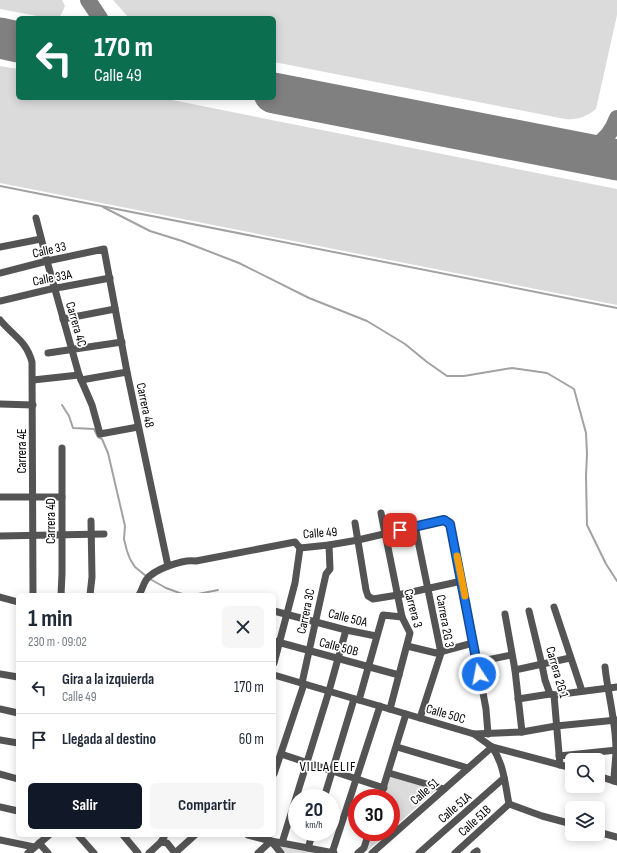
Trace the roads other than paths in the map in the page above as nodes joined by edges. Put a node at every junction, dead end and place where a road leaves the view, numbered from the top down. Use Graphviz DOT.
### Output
graph roads {
  1 [pos="36,218"];
  2 [pos="41,239"];
  3 [pos="0,247"];
  4 [pos="104,249"];
  5 [pos="47,261"];
  6 [pos="0,273"];
  7 [pos="110,278"];
  8 [pos="55,288"];
  9 [pos="0,301"];
  10 [pos="115,309"];
  11 [pos="63,319"];
  12 [pos="0,320"];
  13 [pos="122,342"];
  14 [pos="72,350"];
  15 [pos="48,354"];
  16 [pos="127,372"];
  17 [pos="80,378"];
  18 [pos="33,380"];
  19 [pos="0,404"];
  20 [pos="33,405"];
  21 [pos="138,426"];
  22 [pos="62,448"];
  23 [pos="32,496"];
  24 [pos="0,497"];
  25 [pos="62,497"];
  26 [pos="382,513"];
  27 [pos="91,521"];
  28 [pos="355,522"];
  29 [pos="415,526"];
  30 [pos="104,534"];
  31 [pos="386,534"];
  32 [pos="32,535"];
  33 [pos="62,535"];
  34 [pos="92,535"];
  35 [pos="0,536"];
  36 [pos="358,540"];
  37 [pos="329,545"];
  38 [pos="300,548"];
  39 [pos="168,566"];
  40 [pos="462,581"];
  41 [pos="428,589"];
  42 [pos="33,593"];
  43 [pos="61,593"];
  44 [pos="90,593"];
  45 [pos="140,593"];
  46 [pos="398,595"];
  47 [pos="0,597"];
  48 [pos="16,601"];
  49 [pos="554,607"];
  50 [pos="528,611"];
  51 [pos="276,612"];
  52 [pos="286,614"];
  53 [pos="505,614"];
  54 [pos="402,617"];
  55 [pos="316,621"];
  56 [pos="346,630"];
  57 [pos="376,636"];
  58 [pos="277,642"];
  59 [pos="474,643"];
  60 [pos="407,646"];
  61 [pos="309,651"];
  62 [pos="441,653"];
  63 [pos="511,655"];
  64 [pos="570,658"];
  65 [pos="338,659"];
  66 [pos="477,662"];
  67 [pos="542,665"];
  68 [pos="368,666"];
  69 [pos="605,667"];
  70 [pos="515,670"];
  71 [pos="0,674"];
  72 [pos="399,675"];
  73 [pos="276,676"];
  74 [pos="16,678"];
  75 [pos="303,684"];
  76 [pos="617,687"];
  77 [pos="607,688"];
  78 [pos="329,691"];
  79 [pos="582,692"];
  80 [pos="552,694"];
  81 [pos="356,699"];
  82 [pos="518,699"];
  83 [pos="380,706"];
  84 [pos="0,709"];
  85 [pos="390,709"];
  86 [pos="16,713"];
  87 [pos="406,714"];
  88 [pos="420,718"];
  89 [pos="615,720"];
  90 [pos="556,726"];
  91 [pos="522,732"];
  92 [pos="474,734"];
  93 [pos="488,734"];
  94 [pos="0,740"];
  95 [pos="16,743"];
  96 [pos="397,746"];
  97 [pos="492,747"];
  98 [pos="617,750"];
  99 [pos="281,754"];
  100 [pos="560,756"];
  101 [pos="306,762"];
  102 [pos="560,764"];
  103 [pos="565,766"];
  104 [pos="276,768"];
  105 [pos="468,768"];
  106 [pos="332,771"];
  107 [pos="389,773"];
  108 [pos="0,774"];
  109 [pos="16,777"];
  110 [pos="504,778"];
  111 [pos="605,778"];
  112 [pos="356,779"];
  113 [pos="615,781"];
  114 [pos="384,788"];
  115 [pos="327,789"];
  116 [pos="444,790"];
  117 [pos="509,804"];
  118 [pos="0,807"];
  119 [pos="16,811"];
  120 [pos="565,822"];
  121 [pos="605,834"];
  122 [pos="47,837"];
  123 [pos="80,837"];
  124 [pos="126,837"];
  125 [pos="164,837"];
  126 [pos="193,837"];
  127 [pos="258,837"];
  128 [pos="617,837"];
  129 [pos="0,840"];
  130 [pos="271,841"];
  131 [pos="310,841"];
  132 [pos="366,841"];
  133 [pos="161,842"];
  134 [pos="282,843"];
  135 [pos="37,845"];
  136 [pos="308,848"];
  137 [pos="28,853"];
  138 [pos="48,853"];
  139 [pos="94,853"];
  140 [pos="138,853"];
  141 [pos="149,853"];
  142 [pos="175,853"];
  143 [pos="258,853"];
  144 [pos="281,853"];
  145 [pos="333,853"];
  146 [pos="358,853"];
  147 [pos="372,853"];
  148 [pos="419,853"];
  149 [pos="455,853"];
  1 -- 2 [label="street, Carrera 4C"];
  2 -- 3 [label="street"];
  2 -- 5 [label="street, Carrera 4C"];
  4 -- 5 [label="street, Calle 33"];
  4 -- 7 [label="street, Carrera 48"];
  5 -- 6 [label="street, Calle 33"];
  5 -- 8 [label="street, Carrera 4C"];
  7 -- 8 [label="street, Calle 33A"];
  7 -- 10 [label="street, Carrera 48"];
  8 -- 9 [label="street, Calle 33A"];
  8 -- 11 [label="street, Carrera 4C"];
  10 -- 11 [label="street"];
  10 -- 13 [label="street, Carrera 48"];
  11 -- 14 [label="street, Carrera 4C"];
  12 -- 18 [label="street, Carrera 4E"];
  13 -- 14 [label="street"];
  13 -- 16 [label="street, Carrera 48"];
  14 -- 15 [label="street"];
  14 -- 17 [label="street, Carrera 4C"];
  16 -- 17 [label="street"];
  16 -- 21 [label="street, Carrera 48"];
  17 -- 18 [label="street"];
  17 -- 21 [label="street, Carrera 4C"];
  18 -- 20 [label="street, Carrera 4E"];
  19 -- 20 [label="street"];
  20 -- 23 [label="street, Carrera 4E"];
  21 -- 39 [label="street, Carrera 48"];
  22 -- 25 [label="street, Carrera 4D"];
  23 -- 24 [label="street"];
  23 -- 25 [label="street"];
  23 -- 32 [label="street, Carrera 4E"];
  25 -- 33 [label="street, Carrera 4D"];
  26 -- 31 [label="street, Carrera 3"];
  27 -- 34 [label="street"];
  28 -- 36 [label="street"];
  29 -- 31 [label="street, Calle 49"];
  29 -- 40 [label="street, Calle 49"];
  29 -- 41 [label="street, Carrera 2G 3"];
  30 -- 34 [label="street"];
  31 -- 36 [label="street, Calle 49"];
  31 -- 46 [label="street, Carrera 3"];
  32 -- 33 [label="street"];
  32 -- 35 [label="street"];
  32 -- 42 [label="street, Carrera 4E"];
  33 -- 34 [label="street"];
  33 -- 43 [label="street, Carrera 4D"];
  34 -- 44 [label="street"];
  36 -- 37 [label="street, Calle 49"];
  36 -- 46 [label="street"];
  37 -- 38 [label="street, Calle 49"];
  37 -- 55 [label="street, Carrera 3C"];
  38 -- 39 [label="street, Calle 49"];
  38 -- 52 [label="street"];
  39 -- 45 [label="street, Calle 49"];
  40 -- 41 [label="street"];
  40 -- 59 [label="street"];
  41 -- 46 [label="street"];
  41 -- 62 [label="street, Carrera 2G 3"];
  46 -- 54 [label="street, Carrera 3"];
  47 -- 48 [label="street"];
  49 -- 64 [label="street"];
  50 -- 67 [label="street, Carrera 2G 1"];
  51 -- 52 [label="street, Calle 50A"];
  52 -- 55 [label="street, Calle 50A"];
  52 -- 58 [label="street"];
  53 -- 63 [label="street"];
  54 -- 57 [label="street, Calle 50A"];
  54 -- 60 [label="street, Carrera 3"];
  55 -- 56 [label="street, Calle 50A"];
  55 -- 61 [label="street, Carrera 3C"];
  56 -- 57 [label="street, Calle 50A"];
  56 -- 65 [label="street"];
  57 -- 68 [label="street"];
  58 -- 61 [label="street, Calle 50B"];
  59 -- 62 [label="street"];
  59 -- 66 [label="street"];
  60 -- 62 [label="street"];
  60 -- 72 [label="street, Carrera 3"];
  61 -- 65 [label="street, Calle 50B"];
  61 -- 75 [label="street, Carrera 3C"];
  62 -- 88 [label="street, Carrera 2G 3"];
  63 -- 66 [label="street"];
  63 -- 70 [label="street"];
  64 -- 67 [label="street"];
  64 -- 79 [label="street"];
  65 -- 68 [label="street, Calle 50B"];
  65 -- 78 [label="street"];
  66 -- 93 [label="street"];
  67 -- 70 [label="street"];
  67 -- 80 [label="street, Carrera 2G 1"];
  68 -- 72 [label="street, Calle 50B"];
  68 -- 81 [label="street"];
  69 -- 77 [label="street"];
  70 -- 82 [label="street"];
  71 -- 74 [label="street"];
  72 -- 85 [label="street, Carrera 3"];
  73 -- 75 [label="street, Calle 50C"];
  75 -- 78 [label="street, Calle 50C"];
  75 -- 99 [label="street, Carrera 3C"];
  76 -- 77 [label="street"];
  77 -- 79 [label="street"];
  77 -- 89 [label="street"];
  78 -- 81 [label="street, Calle 50C"];
  78 -- 101 [label="street"];
  79 -- 80 [label="street"];
  80 -- 82 [label="street"];
  80 -- 90 [label="street, Carrera 2G 1"];
  81 -- 83 [label="street, Calle 50C"];
  81 -- 106 [label="street"];
  82 -- 91 [label="street"];
  83 -- 85 [label="street, Calle 50C"];
  83 -- 112 [label="street"];
  84 -- 86 [label="street"];
  85 -- 87 [label="street, Calle 50C"];
  87 -- 88 [label="street, Calle 50C"];
  87 -- 96 [label="street"];
  88 -- 92 [label="street, Calle 50C"];
  89 -- 90 [label="street, Calle 50C"];
  89 -- 98 [label="street"];
  90 -- 91 [label="street, Calle 50C"];
  90 -- 100 [label="street, Carrera 2G 1"];
  91 -- 93 [label="street, Calle 50C"];
  92 -- 93 [label="street, Calle 50C"];
  92 -- 97 [label="street"];
  94 -- 95 [label="street"];
  96 -- 105 [label="street"];
  96 -- 107 [label="street"];
  97 -- 102 [label="street"];
  97 -- 105 [label="street, Calle 51"];
  97 -- 110 [label="street"];
  98 -- 100 [label="street"];
  98 -- 113 [label="street"];
  99 -- 101 [label="street"];
  99 -- 104 [label="street, Carrera 3C"];
  100 -- 102 [label="street, Carrera 2G 1"];
  101 -- 106 [label="street"];
  101 -- 134 [label="street"];
  102 -- 103 [label="street"];
  105 -- 116 [label="street, Calle 51"];
  106 -- 112 [label="street"];
  106 -- 115 [label="street"];
  107 -- 114 [label="street"];
  107 -- 116 [label="street"];
  108 -- 109 [label="street"];
  110 -- 117 [label="street"];
  110 -- 148 [label="street, Calle 51A"];
  111 -- 113 [label="street"];
  112 -- 114 [label="street"];
  112 -- 145 [label="street"];
  116 -- 147 [label="street, Calle 51"];
  117 -- 120 [label="street"];
  117 -- 149 [label="street, Calle 51B"];
  118 -- 119 [label="street"];
  121 -- 128 [label="street"];
  122 -- 135 [label="street"];
  123 -- 139 [label="street"];
  124 -- 140 [label="street"];
  125 -- 133 [label="street"];
  126 -- 142 [label="street"];
  127 -- 130 [label="street"];
  129 -- 135 [label="street"];
  130 -- 134 [label="street"];
  130 -- 143 [label="street"];
  130 -- 144 [label="street"];
  131 -- 136 [label="street"];
  132 -- 146 [label="street"];
  133 -- 141 [label="street"];
  133 -- 142 [label="street"];
  134 -- 136 [label="street"];
  135 -- 137 [label="street"];
  135 -- 138 [label="street"];
  136 -- 145 [label="street"];
}
